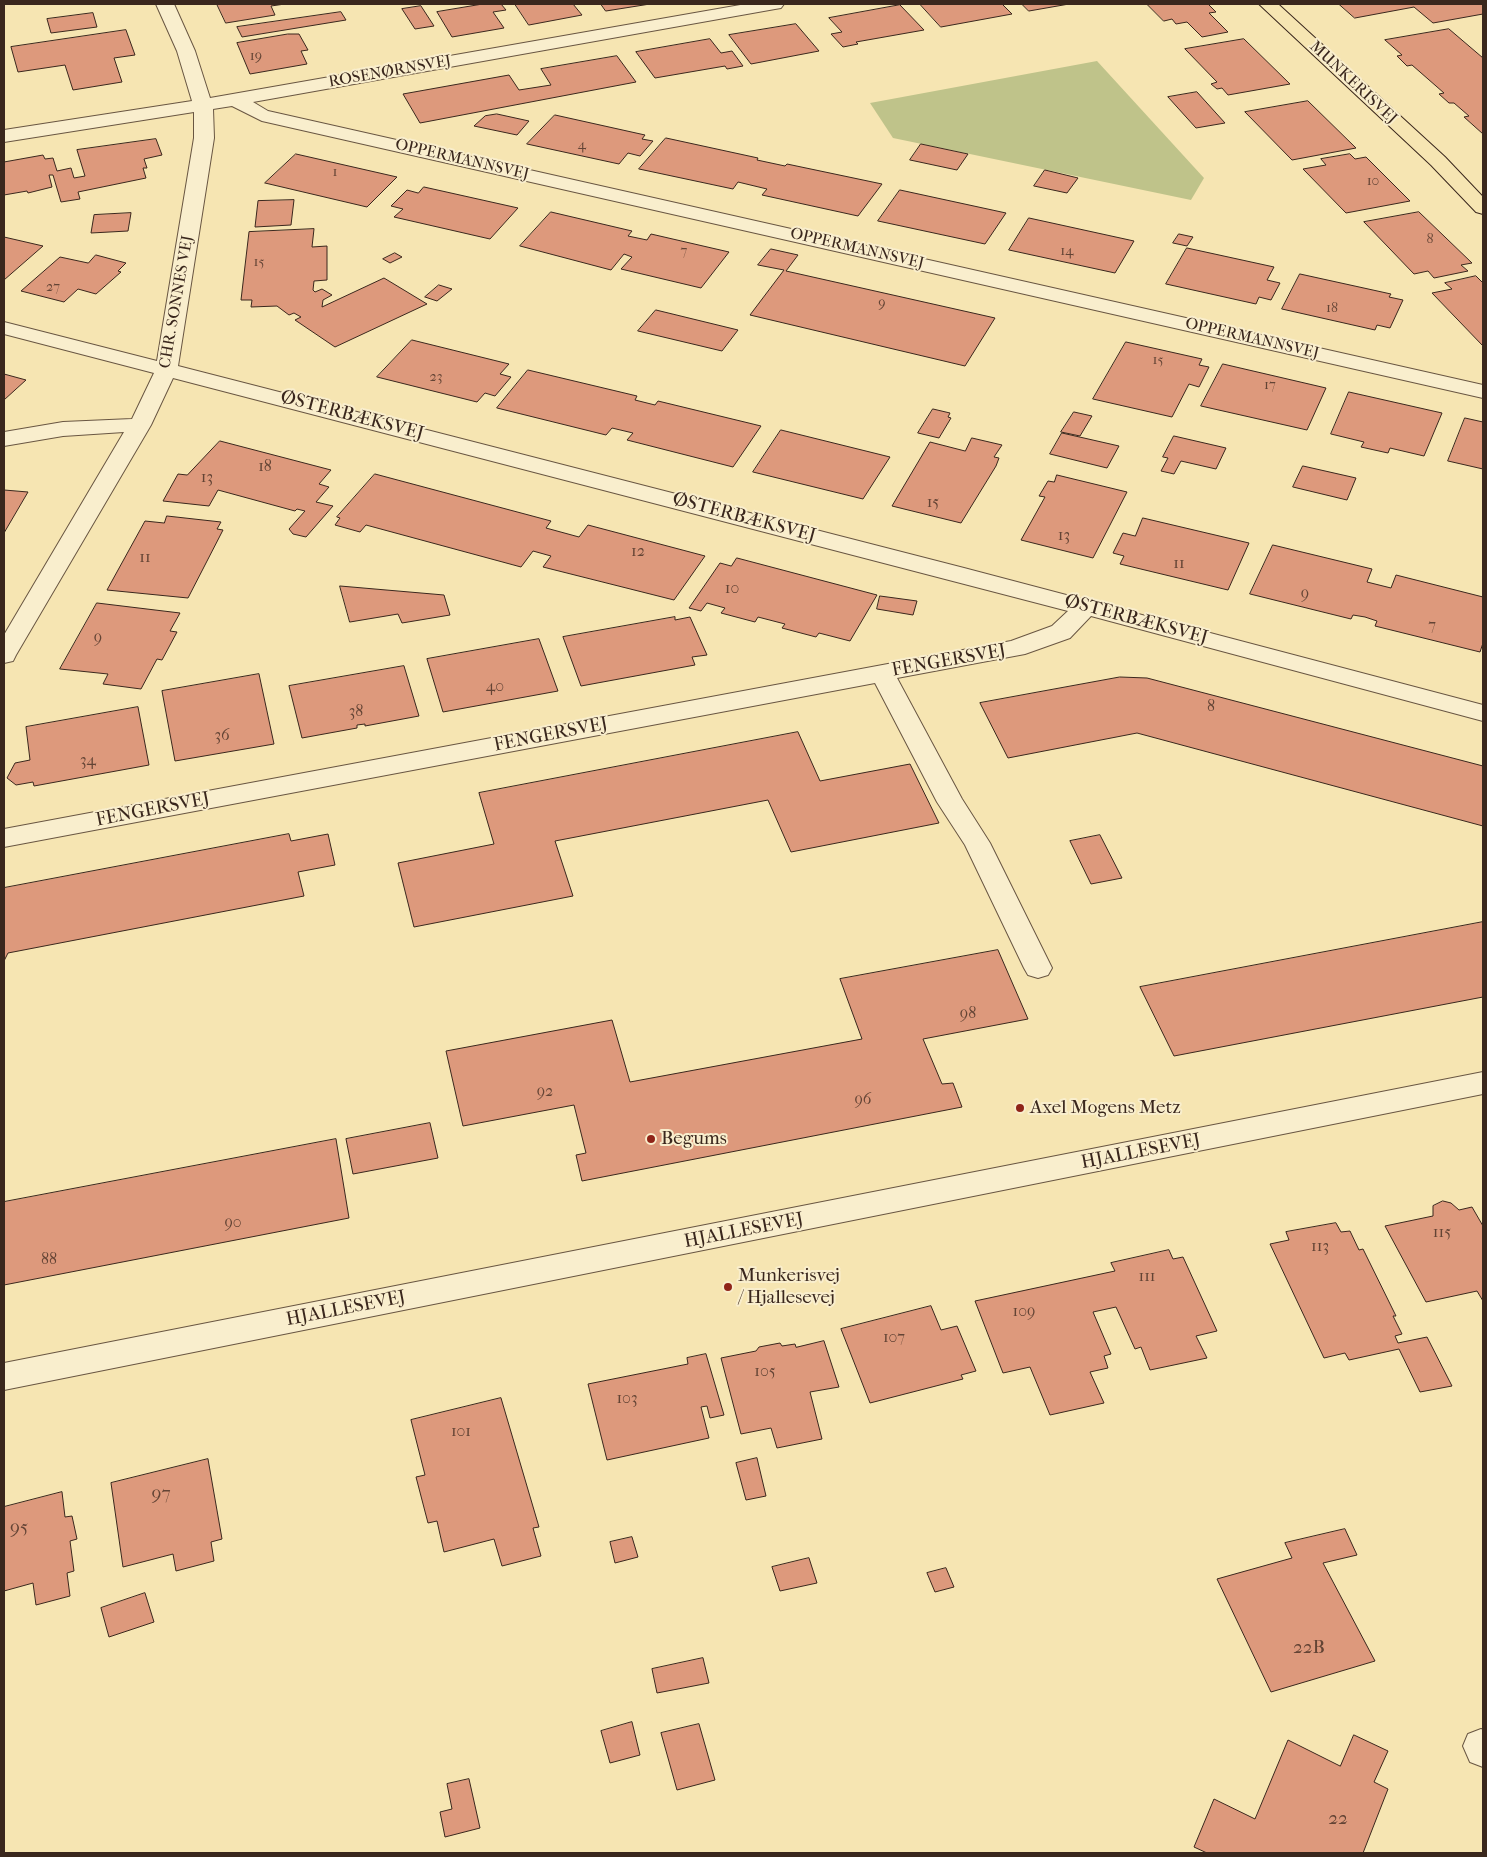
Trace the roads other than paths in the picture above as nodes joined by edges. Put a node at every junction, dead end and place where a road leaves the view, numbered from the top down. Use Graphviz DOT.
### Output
graph roads {
  1 [pos="165,4"];
  2 [pos="775,4"];
  3 [pos="1268,4"];
  4 [pos="234,99"];
  5 [pos="203,105"];
  6 [pos="4,136"];
  7 [pos="1438,162"];
  8 [pos="1483,196"];
  9 [pos="1483,208"];
  10 [pos="4,328"];
  11 [pos="167,368"];
  12 [pos="1483,392"];
  13 [pos="140,426"];
  14 [pos="4,439"];
  15 [pos="1086,607"];
  16 [pos="4,655"];
  17 [pos="882,673"];
  18 [pos="1483,713"];
  19 [pos="4,838"];
  20 [pos="1038,968"];
  21 [pos="1483,1083"];
  22 [pos="4,1377"];
  1 -- 5 [label="street, CHR. SONNES VEJ"];
  2 -- 4 [label="street, ROSENØRNSVEJ"];
  3 -- 7 [label="main road, MUNKERISVEJ"];
  4 -- 5 [label="street, ROSENØRNSVEJ"];
  4 -- 12 [label="street, OPPERMANNSVEJ"];
  5 -- 6 [label="street, ROSENØRNSVEJ"];
  5 -- 11 [label="street, CHR. SONNES VEJ"];
  7 -- 8 [label="main road, MUNKERISVEJ"];
  7 -- 9 [label="main road, MUNKERISVEJ"];
  10 -- 11 [label="street, ØSTERBÆKSVEJ"];
  11 -- 13 [label="street, CHR. SONNES VEJ"];
  11 -- 15 [label="street, ØSTERBÆKSVEJ"];
  13 -- 14 [label="street"];
  13 -- 16 [label="street, CHR. SONNES VEJ"];
  15 -- 17 [label="street, FENGERSVEJ"];
  15 -- 18 [label="street, ØSTERBÆKSVEJ"];
  17 -- 19 [label="street, FENGERSVEJ"];
  17 -- 20 [label="street"];
  21 -- 22 [label="street, HJALLESEVEJ"];
}
